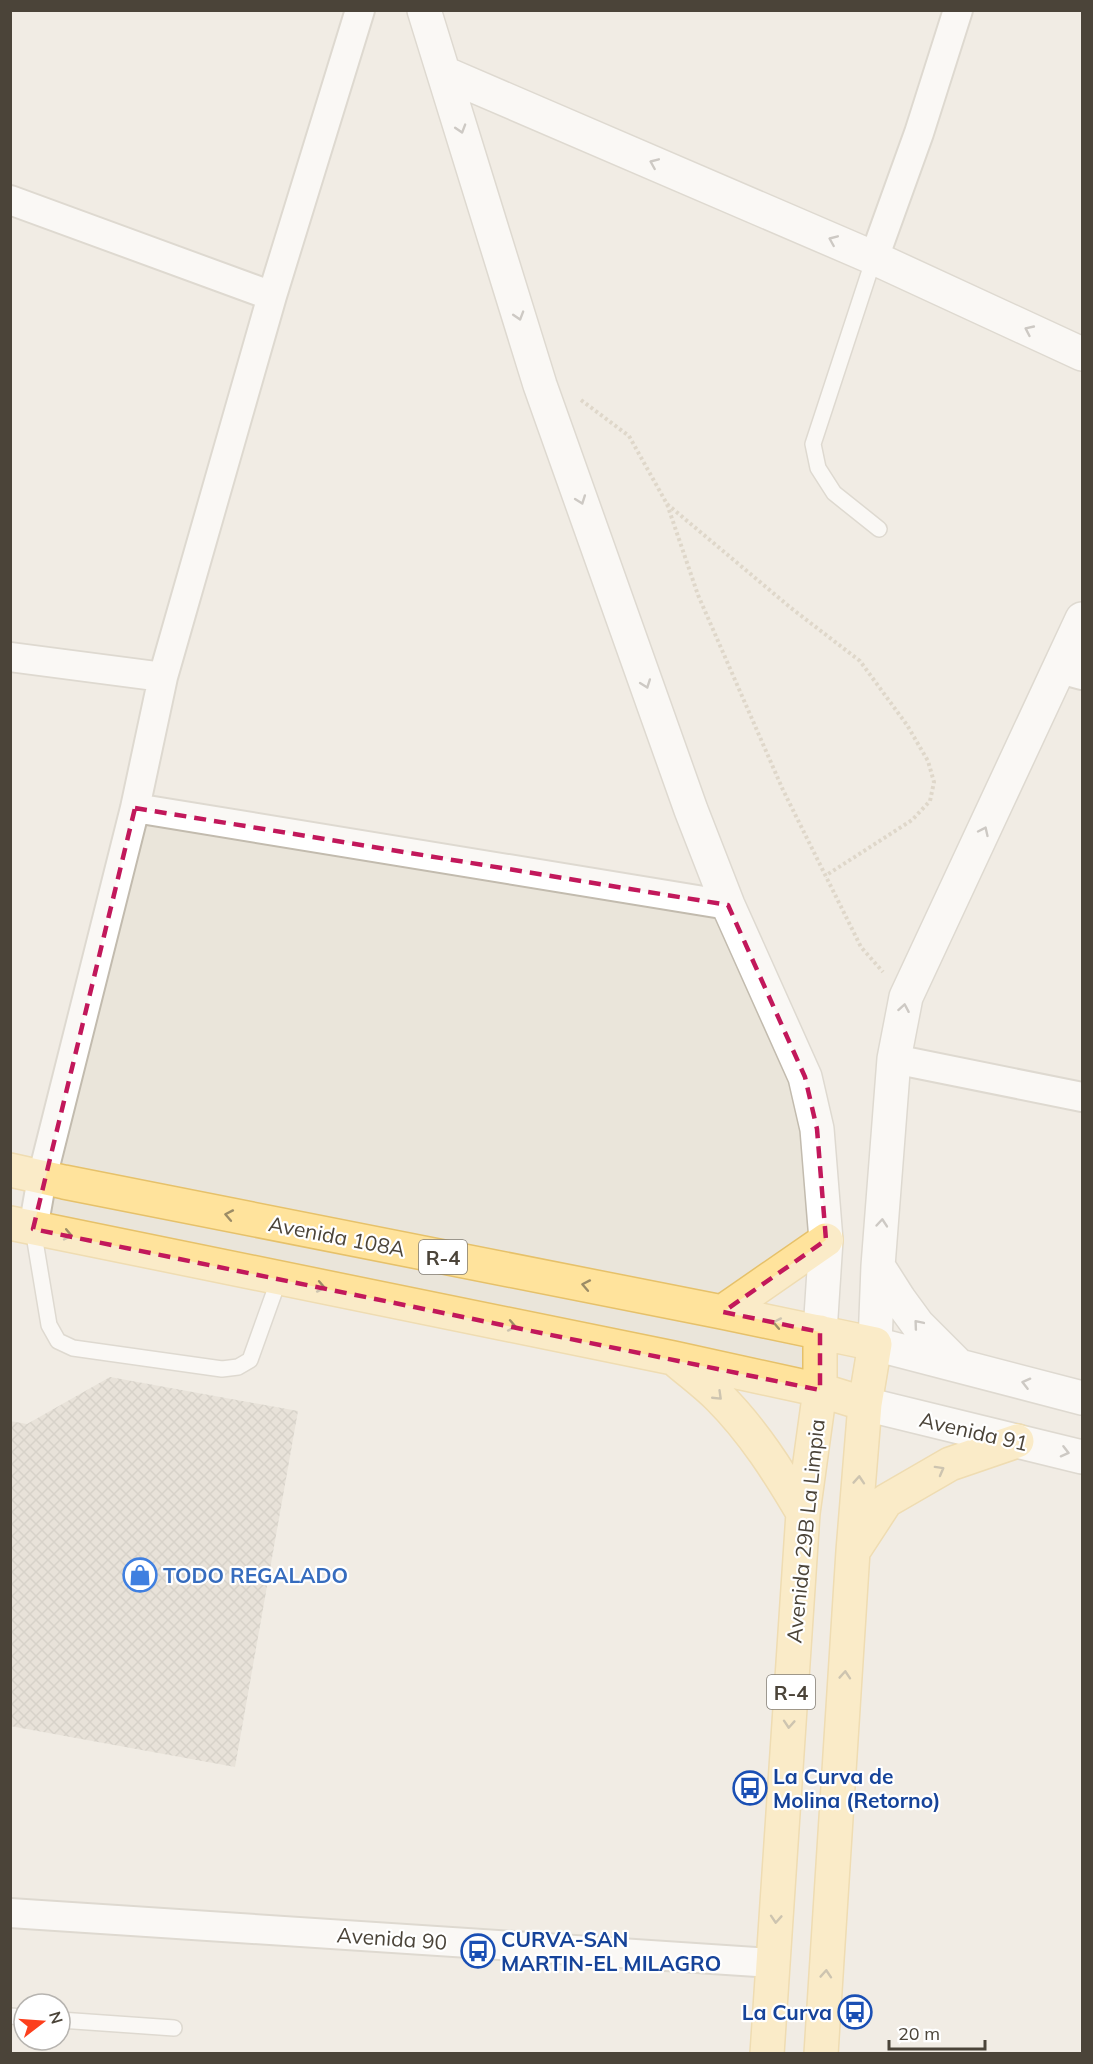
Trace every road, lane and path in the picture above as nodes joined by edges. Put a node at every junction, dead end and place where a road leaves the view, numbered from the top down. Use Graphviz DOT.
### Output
graph roads {
  1 [pos="360,10"];
  2 [pos="424,10"];
  3 [pos="958,10"];
  4 [pos="444,73"];
  5 [pos="10,201"];
  6 [pos="874,258"];
  7 [pos="272,296"];
  8 [pos="1083,354"];
  9 [pos="540,385"];
  10 [pos="667,504"];
  11 [pos="879,529"];
  12 [pos="1083,618"];
  13 [pos="10,657"];
  14 [pos="1071,672"];
  15 [pos="163,677"];
  16 [pos="135,808"];
  17 [pos="825,876"];
  18 [pos="728,906"];
  19 [pos="906,997"];
  20 [pos="894,1059"];
  21 [pos="1083,1097"];
  22 [pos="10,1170"];
  23 [pos="42,1178"];
  24 [pos="22,1226"];
  25 [pos="826,1240"];
  26 [pos="878,1266"];
  27 [pos="279,1279"];
  28 [pos="722,1312"];
  29 [pos="820,1332"];
  30 [pos="875,1344"];
  31 [pos="673,1358"];
  32 [pos="958,1366"];
  33 [pos="820,1390"];
  34 [pos="1083,1398"];
  35 [pos="865,1404"];
  36 [pos="1017,1441"];
  37 [pos="1083,1457"];
  38 [pos="803,1513"];
  39 [pos="853,1551"];
  40 [pos="10,1913"];
  41 [pos="773,1963"];
  42 [pos="72,2021"];
  43 [pos="174,2028"];
  44 [pos="767,2054"];
  45 [pos="820,2054"];
  1 -- 7 [label="street"];
  2 -- 4 [label="street"];
  3 -- 6 [label="street"];
  6 -- 4 [label="street, one-way"];
  4 -- 9 [label="street, one-way"];
  5 -- 7 [label="street"];
  8 -- 6 [label="street, one-way"];
  6 -- 11 [label="lane"];
  7 -- 15 [label="street"];
  9 -- 10 [label="path"];
  9 -- 18 [label="street, one-way"];
  10 -- 17 [label="path"];
  10 -- 17 [label="path"];
  12 -- 14 [label="street"];
  13 -- 15 [label="street"];
  19 -- 14 [label="street, one-way"];
  15 -- 16 [label="street"];
  16 -- 18 [label="street"];
  16 -- 23 [label="street"];
  17 -- 19 [label="path"];
  18 -- 25 [label="street"];
  20 -- 19 [label="street, one-way"];
  20 -- 21 [label="street"];
  26 -- 20 [label="street, one-way"];
  22 -- 23 [label="main road, Avenida 108A / R-4"];
  23 -- 24 [label="street"];
  28 -- 23 [label="main road, Avenida 108A / R-4, one-way"];
  24 -- 27 [label="main road, one-way"];
  24 -- 27 [label="lane"];
  25 -- 28 [label="main road"];
  25 -- 29 [label="street"];
  26 -- 30 [label="street"];
  32 -- 26 [label="street, one-way"];
  27 -- 31 [label="main road, one-way"];
  29 -- 28 [label="main road, Avenida 108A / R-4, one-way"];
  29 -- 30 [label="main road, Avenida 108A / R-4"];
  29 -- 33 [label="main road, Avenida 29B La Limpia / R-4"];
  30 -- 32 [label="street"];
  30 -- 35 [label="main road, R-4"];
  31 -- 33 [label="main road"];
  31 -- 38 [label="main road, one-way"];
  34 -- 32 [label="street, one-way"];
  33 -- 35 [label="main road"];
  33 -- 38 [label="main road, Avenida 29B La Limpia / R-4"];
  35 -- 36 [label="street, Avenida 91"];
  39 -- 35 [label="main road, R-4, one-way"];
  36 -- 37 [label="street, Avenida 91, one-way"];
  39 -- 36 [label="main road, one-way"];
  38 -- 41 [label="main road, Avenida 29B La Limpia / R-4, one-way"];
  45 -- 39 [label="main road, R-4, one-way"];
  40 -- 41 [label="street, Avenida 90"];
  41 -- 44 [label="main road, Avenida 29B La Limpia / R-4"];
  42 -- 43 [label="lane"];
}
